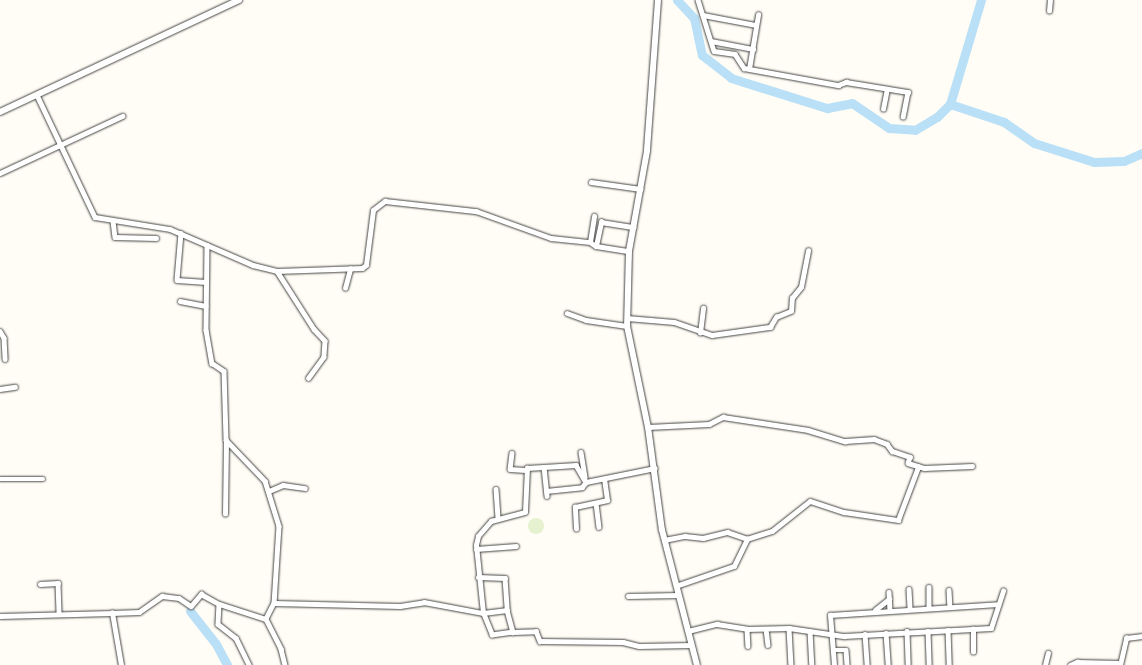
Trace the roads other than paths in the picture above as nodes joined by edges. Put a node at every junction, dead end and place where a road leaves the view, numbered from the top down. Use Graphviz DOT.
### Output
graph roads {
  1 [pos="239,0"];
  2 [pos="698,0"];
  3 [pos="1050,0"];
  4 [pos="657,3"];
  5 [pos="1049,11"];
  6 [pos="703,14"];
  7 [pos="758,15"];
  8 [pos="756,25"];
  9 [pos="711,41"];
  10 [pos="753,49"];
  11 [pos="749,69"];
  12 [pos="887,89"];
  13 [pos="37,95"];
  14 [pos="883,109"];
  15 [pos="0,112"];
  16 [pos="122,116"];
  17 [pos="903,117"];
  18 [pos="60,144"];
  19 [pos="0,173"];
  20 [pos="591,182"];
  21 [pos="641,189"];
  22 [pos="594,216"];
  23 [pos="113,220"];
  24 [pos="634,227"];
  25 [pos="181,232"];
  26 [pos="156,238"];
  27 [pos="590,242"];
  28 [pos="207,245"];
  29 [pos="596,246"];
  30 [pos="629,251"];
  31 [pos="808,251"];
  32 [pos="350,269"];
  33 [pos="277,271"];
  34 [pos="206,282"];
  35 [pos="345,288"];
  36 [pos="180,301"];
  37 [pos="206,306"];
  38 [pos="703,308"];
  39 [pos="567,313"];
  40 [pos="627,318"];
  41 [pos="627,326"];
  42 [pos="0,331"];
  43 [pos="700,333"];
  44 [pos="5,359"];
  45 [pos="309,378"];
  46 [pos="15,387"];
  47 [pos="0,389"];
  48 [pos="648,427"];
  49 [pos="226,440"];
  50 [pos="581,452"];
  51 [pos="512,453"];
  52 [pos="972,466"];
  53 [pos="544,467"];
  54 [pos="918,467"];
  55 [pos="655,468"];
  56 [pos="525,470"];
  57 [pos="604,478"];
  58 [pos="0,479"];
  59 [pos="43,479"];
  60 [pos="586,482"];
  61 [pos="305,488"];
  62 [pos="496,489"];
  63 [pos="269,491"];
  64 [pos="546,491"];
  65 [pos="547,496"];
  66 [pos="596,503"];
  67 [pos="225,514"];
  68 [pos="498,518"];
  69 [pos="599,527"];
  70 [pos="576,528"];
  71 [pos="747,539"];
  72 [pos="664,540"];
  73 [pos="516,546"];
  74 [pos="476,549"];
  75 [pos="478,578"];
  76 [pos="40,584"];
  77 [pos="676,586"];
  78 [pos="929,587"];
  79 [pos="909,589"];
  80 [pos="949,590"];
  81 [pos="1003,591"];
  82 [pos="889,592"];
  83 [pos="678,595"];
  84 [pos="628,596"];
  85 [pos="889,599"];
  86 [pos="274,603"];
  87 [pos="219,604"];
  88 [pos="998,604"];
  89 [pos="950,607"];
  90 [pos="930,608"];
  91 [pos="910,609"];
  92 [pos="507,610"];
  93 [pos="890,610"];
  94 [pos="874,611"];
  95 [pos="59,613"];
  96 [pos="112,613"];
  97 [pos="483,613"];
  98 [pos="0,616"];
  99 [pos="266,619"];
  100 [pos="789,628"];
  101 [pos="747,629"];
  102 [pos="766,629"];
  103 [pos="973,629"];
  104 [pos="928,630"];
  105 [pos="948,630"];
  106 [pos="688,631"];
  107 [pos="810,631"];
  108 [pos="908,631"];
  109 [pos="514,632"];
  110 [pos="886,633"];
  111 [pos="865,634"];
  112 [pos="832,636"];
  113 [pos="1142,636"];
  114 [pos="691,645"];
  115 [pos="768,645"];
  116 [pos="748,646"];
  117 [pos="833,650"];
  118 [pos="973,652"];
  119 [pos="1048,653"];
  120 [pos="1120,664"];
  121 [pos="121,665"];
  122 [pos="249,665"];
  123 [pos="285,665"];
  124 [pos="697,665"];
  125 [pos="791,665"];
  126 [pos="812,665"];
  127 [pos="834,665"];
  128 [pos="847,665"];
  129 [pos="867,665"];
  130 [pos="888,665"];
  131 [pos="908,665"];
  132 [pos="929,665"];
  133 [pos="949,665"];
  134 [pos="1045,665"];
  135 [pos="1070,665"];
  1 -- 13 [label="street"];
  2 -- 6 [label="street"];
  3 -- 5 [label="street"];
  4 -- 21 [label="street"];
  6 -- 8 [label="street"];
  6 -- 9 [label="street"];
  7 -- 8 [label="street"];
  8 -- 10 [label="street"];
  9 -- 10 [label="street"];
  9 -- 11 [label="street"];
  10 -- 11 [label="street"];
  11 -- 12 [label="street"];
  12 -- 14 [label="street"];
  12 -- 17 [label="street"];
  13 -- 15 [label="street"];
  13 -- 18 [label="street"];
  16 -- 18 [label="street"];
  18 -- 19 [label="street"];
  18 -- 23 [label="street"];
  20 -- 21 [label="street"];
  21 -- 24 [label="street"];
  22 -- 27 [label="street"];
  23 -- 25 [label="street"];
  23 -- 26 [label="street"];
  24 -- 29 [label="street"];
  24 -- 30 [label="street"];
  25 -- 28 [label="street"];
  25 -- 34 [label="street"];
  27 -- 29 [label="street"];
  27 -- 32 [label="street"];
  28 -- 33 [label="street"];
  28 -- 34 [label="street"];
  29 -- 30 [label="street"];
  30 -- 40 [label="street"];
  31 -- 43 [label="street"];
  32 -- 33 [label="street"];
  32 -- 35 [label="street"];
  33 -- 45 [label="street"];
  34 -- 37 [label="street"];
  36 -- 37 [label="street"];
  37 -- 49 [label="street"];
  38 -- 43 [label="street"];
  39 -- 41 [label="street"];
  40 -- 41 [label="street"];
  40 -- 43 [label="street"];
  41 -- 48 [label="street"];
  42 -- 44 [label="street"];
  46 -- 47 [label="street"];
  48 -- 54 [label="street"];
  48 -- 55 [label="street"];
  49 -- 63 [label="street"];
  49 -- 67 [label="street"];
  50 -- 60 [label="street"];
  51 -- 56 [label="street"];
  52 -- 54 [label="street"];
  53 -- 56 [label="street"];
  53 -- 60 [label="street"];
  53 -- 64 [label="street"];
  54 -- 71 [label="street"];
  55 -- 57 [label="street"];
  55 -- 72 [label="street"];
  56 -- 68 [label="street"];
  57 -- 60 [label="street"];
  57 -- 66 [label="street"];
  58 -- 59 [label="street"];
  60 -- 64 [label="street"];
  61 -- 63 [label="street"];
  62 -- 68 [label="street"];
  63 -- 86 [label="street"];
  64 -- 65 [label="street"];
  66 -- 69 [label="street"];
  66 -- 70 [label="street"];
  68 -- 74 [label="street"];
  71 -- 72 [label="street"];
  71 -- 77 [label="street"];
  72 -- 77 [label="street"];
  73 -- 74 [label="street"];
  74 -- 75 [label="street"];
  75 -- 92 [label="street"];
  75 -- 97 [label="street"];
  76 -- 95 [label="street"];
  77 -- 83 [label="street"];
  78 -- 90 [label="street"];
  79 -- 91 [label="street"];
  80 -- 89 [label="street"];
  81 -- 88 [label="street"];
  82 -- 85 [label="street"];
  83 -- 84 [label="street"];
  83 -- 106 [label="street"];
  85 -- 93 [label="street"];
  85 -- 94 [label="street"];
  86 -- 97 [label="street"];
  86 -- 99 [label="street"];
  87 -- 96 [label="street"];
  87 -- 99 [label="street"];
  87 -- 122 [label="street"];
  88 -- 89 [label="street"];
  88 -- 103 [label="street"];
  89 -- 90 [label="street"];
  90 -- 91 [label="street"];
  91 -- 93 [label="street"];
  92 -- 97 [label="street"];
  92 -- 109 [label="street"];
  93 -- 94 [label="street"];
  94 -- 112 [label="street"];
  95 -- 96 [label="street"];
  95 -- 98 [label="street"];
  96 -- 121 [label="street"];
  97 -- 109 [label="street"];
  99 -- 123 [label="street"];
  100 -- 102 [label="street"];
  100 -- 107 [label="street"];
  100 -- 125 [label="street"];
  101 -- 102 [label="street"];
  101 -- 106 [label="street"];
  101 -- 116 [label="street"];
  102 -- 115 [label="street"];
  103 -- 105 [label="street"];
  103 -- 118 [label="street"];
  104 -- 105 [label="street"];
  104 -- 108 [label="street"];
  104 -- 132 [label="street"];
  105 -- 133 [label="street"];
  106 -- 114 [label="street"];
  107 -- 112 [label="street"];
  107 -- 126 [label="street"];
  108 -- 110 [label="street"];
  108 -- 131 [label="street"];
  109 -- 114 [label="street"];
  110 -- 111 [label="street"];
  110 -- 130 [label="street"];
  111 -- 112 [label="street"];
  111 -- 129 [label="street"];
  112 -- 117 [label="street"];
  113 -- 120 [label="street"];
  114 -- 124 [label="street"];
  117 -- 127 [label="street"];
  117 -- 128 [label="street"];
  119 -- 134 [label="street"];
  120 -- 135 [label="street"];
}
